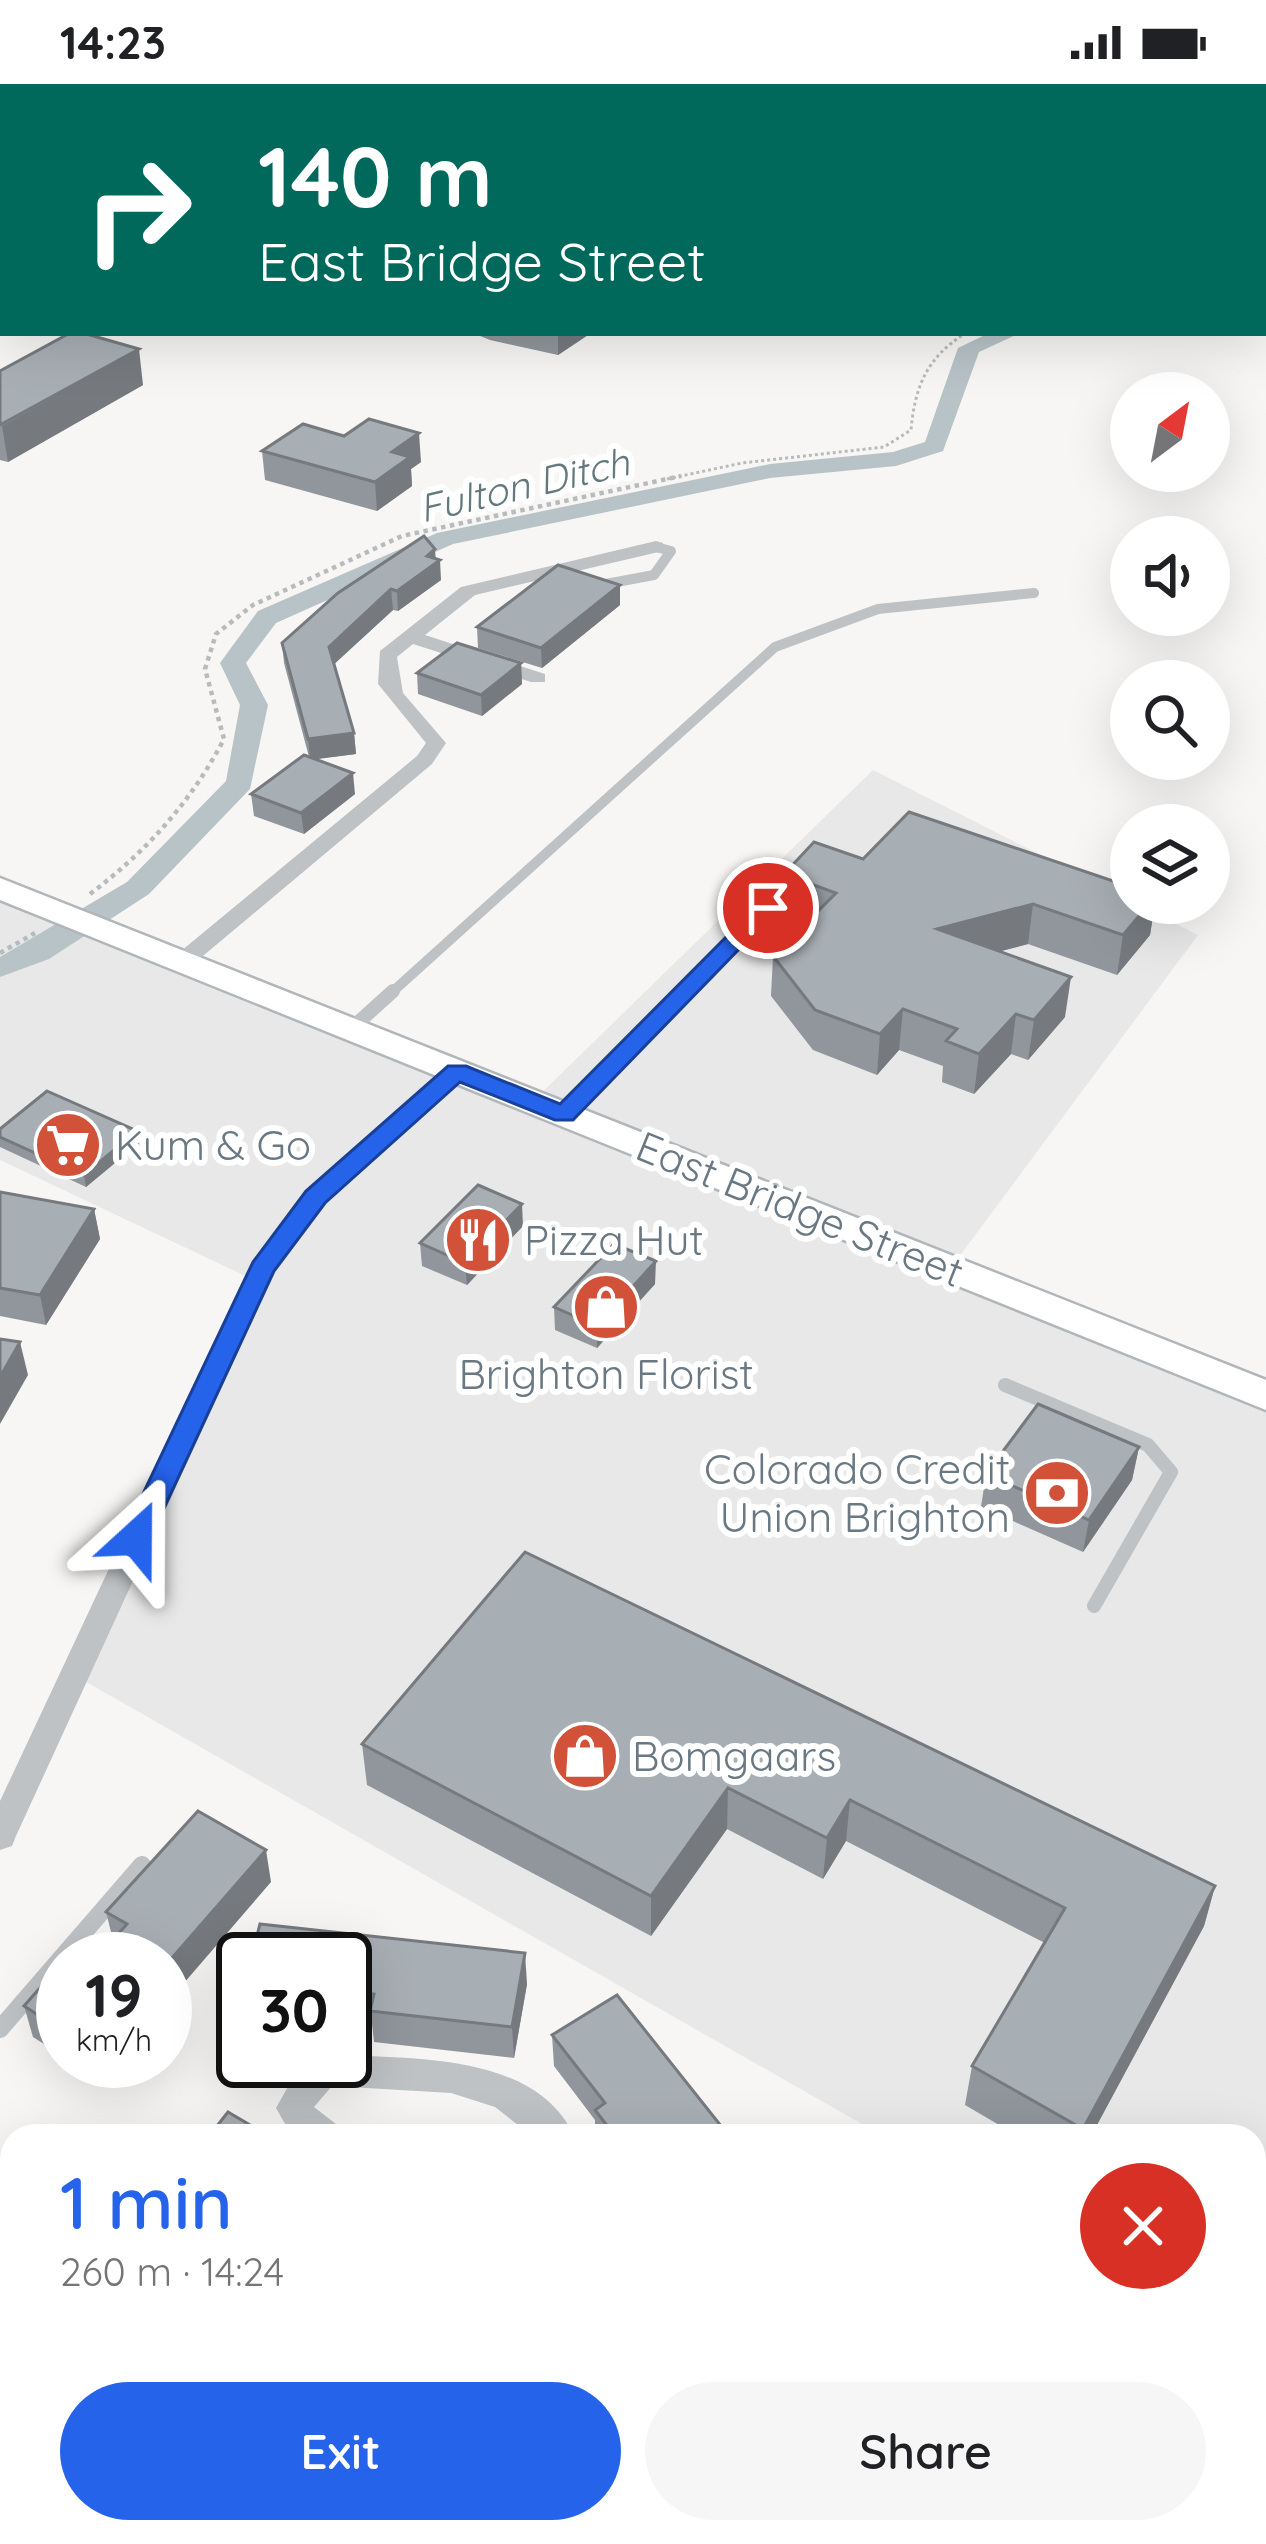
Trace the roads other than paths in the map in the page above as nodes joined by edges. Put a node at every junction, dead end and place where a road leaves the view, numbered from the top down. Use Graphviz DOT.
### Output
graph roads {
  1 [pos="656,547"];
  2 [pos="549,572"];
  3 [pos="1034,592"];
  4 [pos="411,637"];
  5 [pos="538,678"];
  6 [pos="799,878"];
  7 [pos="0,888"];
  8 [pos="183,962"];
  9 [pos="351,1029"];
  10 [pos="457,1072"];
  11 [pos="564,1114"];
  12 [pos="1005,1385"];
  13 [pos="1266,1396"];
  14 [pos="1094,1606"];
  15 [pos="0,1836"];
  16 [pos="142,1865"];
  17 [pos="0,2029"];
  18 [pos="304,2124"];
  19 [pos="546,2124"];
  1 -- 2 [label="street"];
  1 -- 2 [label="lane"];
  2 -- 4 [label="street"];
  3 -- 9 [label="lane"];
  4 -- 5 [label="street"];
  4 -- 8 [label="street"];
  6 -- 11 [label="street"];
  7 -- 8 [label="main road, East Bridge Street"];
  8 -- 9 [label="main road, East Bridge Street"];
  9 -- 10 [label="main road, East Bridge Street"];
  10 -- 11 [label="main road, East Bridge Street"];
  10 -- 15 [label="street"];
  11 -- 13 [label="main road, East Bridge Street"];
  12 -- 14 [label="lane"];
  16 -- 17 [label="lane"];
  18 -- 19 [label="street"];
}
